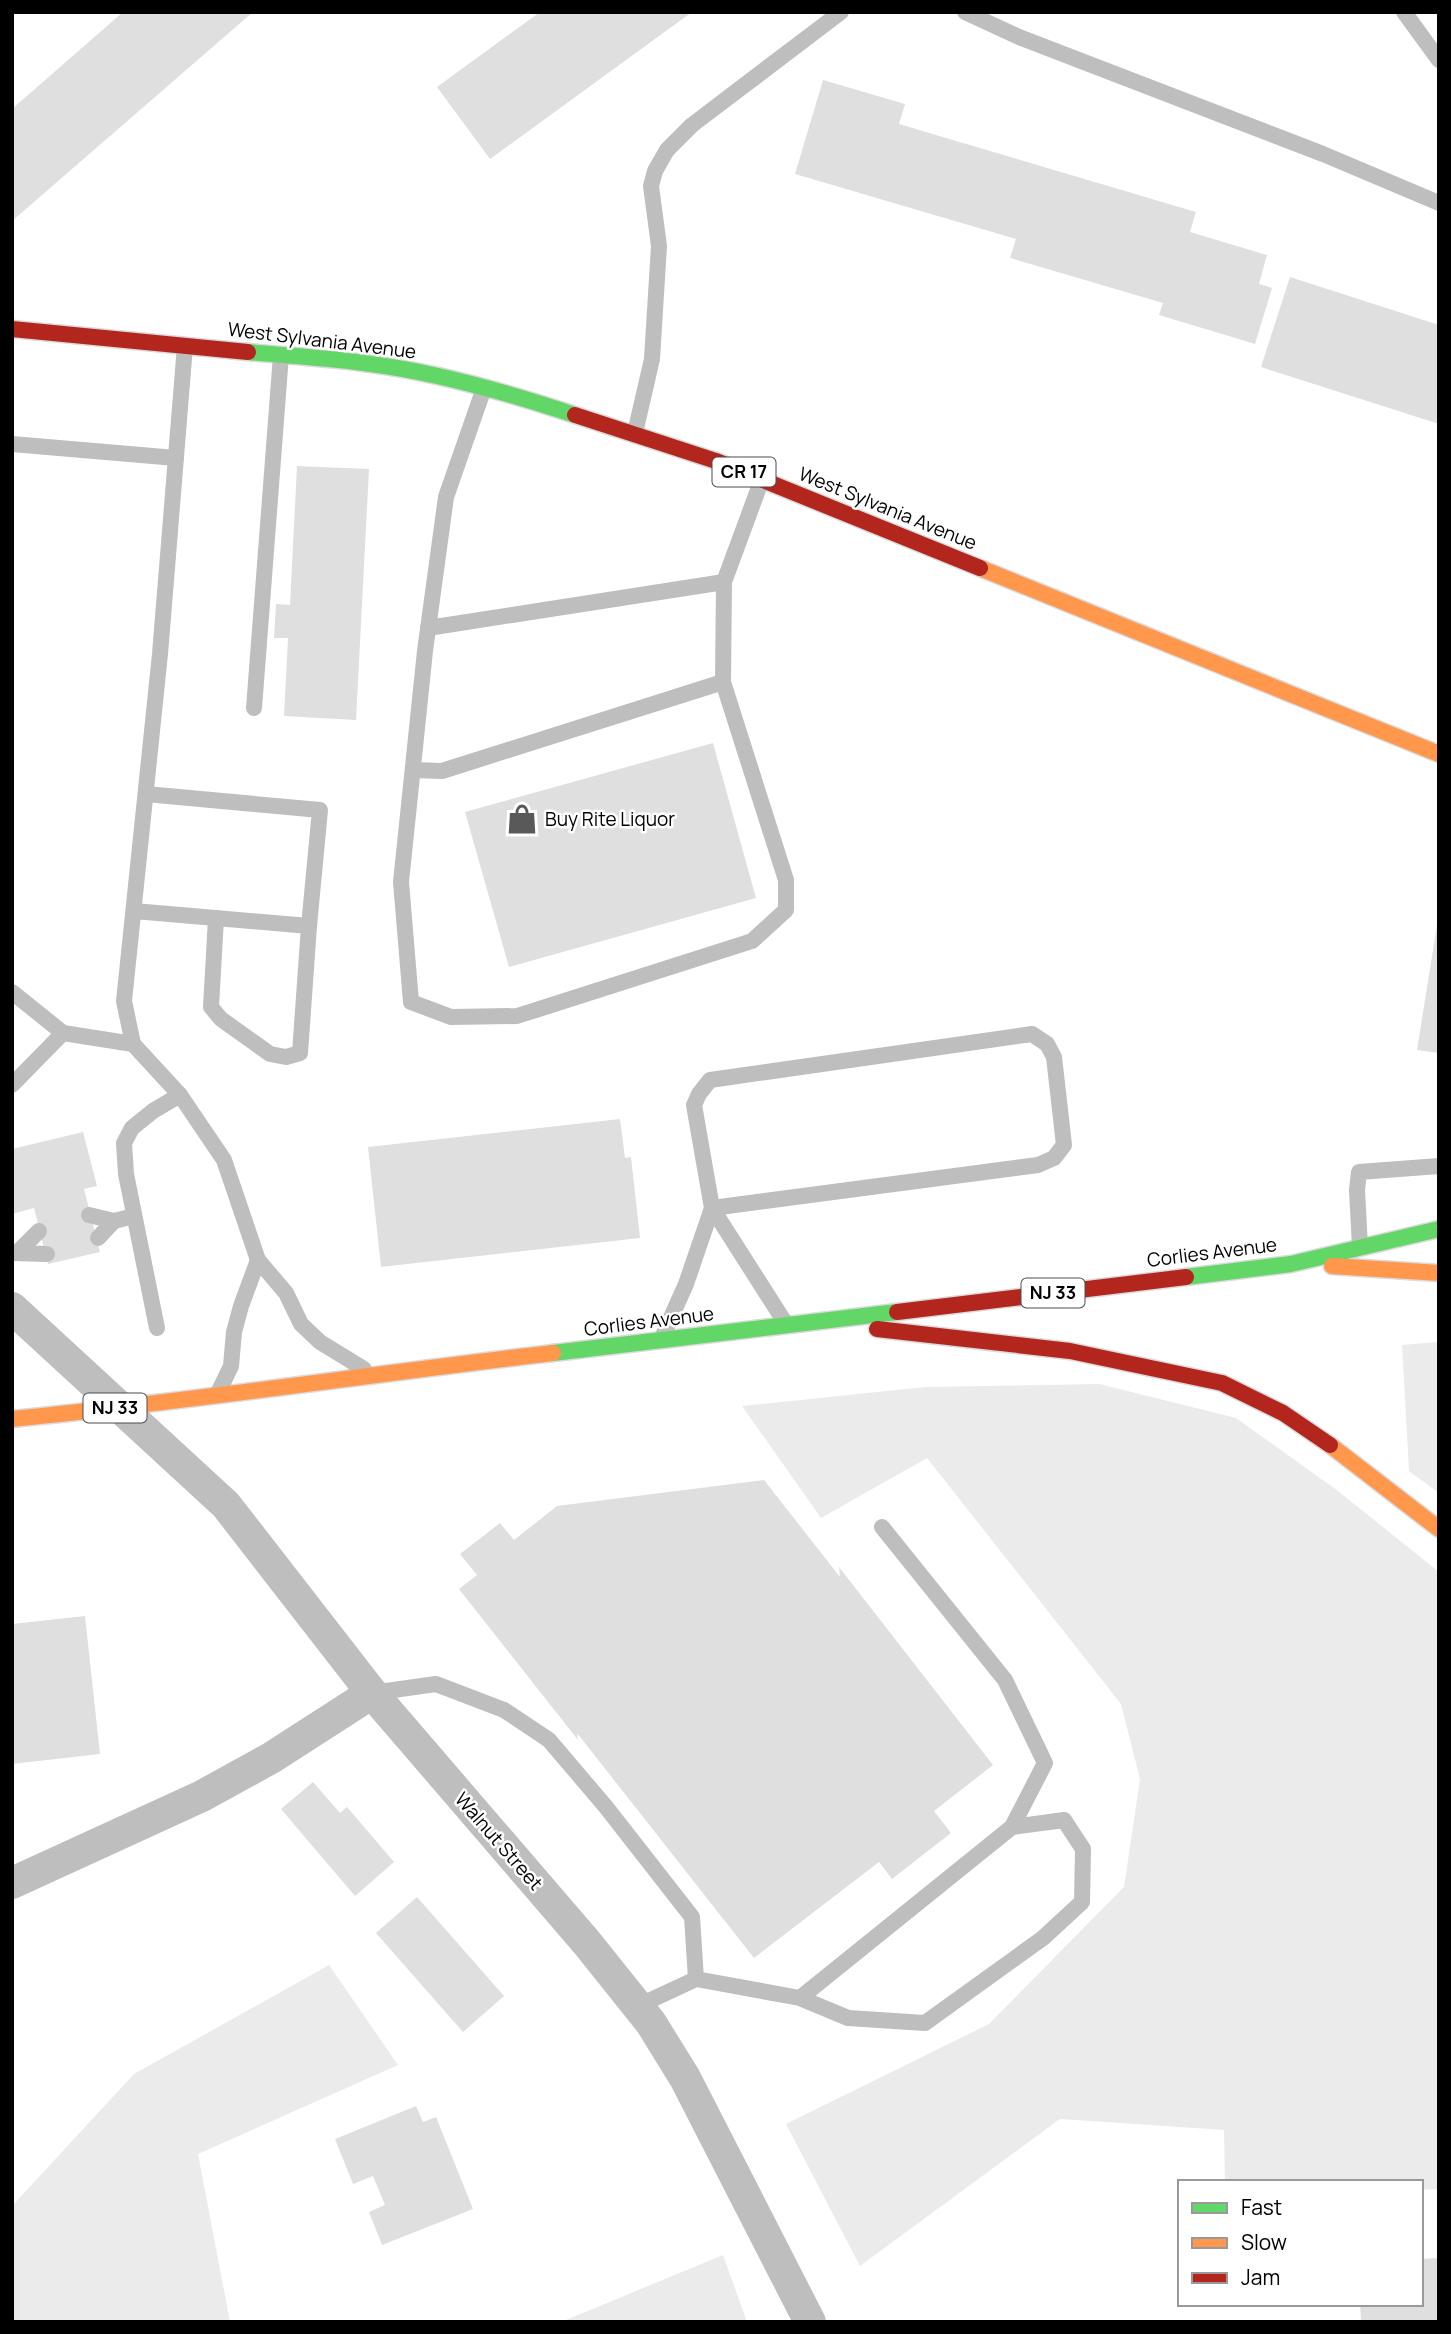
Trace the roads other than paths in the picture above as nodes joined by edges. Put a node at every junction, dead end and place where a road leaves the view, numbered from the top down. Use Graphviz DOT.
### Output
graph roads {
  1 [pos="841,12"];
  2 [pos="965,12"];
  3 [pos="1404,12"];
  4 [pos="1439,60"];
  5 [pos="1439,203"];
  6 [pos="12,329"];
  7 [pos="185,345"];
  8 [pos="281,355"];
  9 [pos="484,388"];
  10 [pos="635,433"];
  11 [pos="12,444"];
  12 [pos="176,458"];
  13 [pos="762,479"];
  14 [pos="724,582"];
  15 [pos="428,628"];
  16 [pos="723,682"];
  17 [pos="254,708"];
  18 [pos="1439,754"];
  19 [pos="413,770"];
  20 [pos="146,794"];
  21 [pos="134,911"];
  22 [pos="216,918"];
  23 [pos="309,926"];
  24 [pos="12,992"];
  25 [pos="63,1033"];
  26 [pos="134,1044"];
  27 [pos="12,1085"];
  28 [pos="180,1095"];
  29 [pos="1439,1166"];
  30 [pos="712,1208"];
  31 [pos="89,1215"];
  32 [pos="134,1216"];
  33 [pos="114,1221"];
  34 [pos="1439,1229"];
  35 [pos="39,1231"];
  36 [pos="98,1238"];
  37 [pos="1360,1247"];
  38 [pos="15,1253"];
  39 [pos="47,1254"];
  40 [pos="258,1261"];
  41 [pos="1291,1264"];
  42 [pos="1439,1273"];
  43 [pos="12,1308"];
  44 [pos="816,1322"];
  45 [pos="787,1326"];
  46 [pos="157,1328"];
  47 [pos="660,1342"];
  48 [pos="373,1374"];
  49 [pos="218,1395"];
  50 [pos="120,1408"];
  51 [pos="12,1419"];
  52 [pos="881,1527"];
  53 [pos="1439,1530"];
  54 [pos="372,1693"];
  55 [pos="1012,1827"];
  56 [pos="12,1883"];
  57 [pos="696,1979"];
  58 [pos="800,1998"];
  59 [pos="638,2006"];
  60 [pos="810,2322"];
  1 -- 10 [label="lane"];
  2 -- 5 [label="lane"];
  3 -- 4 [label="lane"];
  6 -- 7 [label="main road, West Sylvania Avenue / CR 17"];
  7 -- 8 [label="main road, West Sylvania Avenue / CR 17"];
  7 -- 12 [label="lane"];
  8 -- 9 [label="main road, West Sylvania Avenue / CR 17"];
  8 -- 17 [label="lane"];
  9 -- 10 [label="main road, West Sylvania Avenue / CR 17"];
  9 -- 15 [label="lane"];
  10 -- 13 [label="main road, West Sylvania Avenue / CR 17"];
  11 -- 12 [label="lane"];
  12 -- 20 [label="lane"];
  13 -- 14 [label="lane"];
  13 -- 18 [label="main road, West Sylvania Avenue / CR 17"];
  14 -- 15 [label="lane"];
  14 -- 16 [label="lane"];
  15 -- 19 [label="lane"];
  16 -- 19 [label="lane"];
  16 -- 19 [label="lane"];
  20 -- 21 [label="lane"];
  20 -- 23 [label="lane"];
  21 -- 22 [label="lane"];
  21 -- 26 [label="lane"];
  22 -- 23 [label="lane"];
  22 -- 23 [label="lane"];
  24 -- 25 [label="lane"];
  25 -- 26 [label="lane"];
  25 -- 27 [label="lane"];
  26 -- 28 [label="lane"];
  28 -- 32 [label="lane"];
  28 -- 40 [label="lane"];
  29 -- 37 [label="lane"];
  30 -- 30 [label="lane"];
  30 -- 45 [label="lane"];
  30 -- 47 [label="lane"];
  31 -- 33 [label="lane"];
  32 -- 33 [label="lane"];
  32 -- 46 [label="lane"];
  33 -- 36 [label="lane"];
  34 -- 37 [label="main road, NJ 33"];
  35 -- 38 [label="lane"];
  37 -- 41 [label="main road, NJ 33"];
  38 -- 39 [label="lane"];
  40 -- 48 [label="lane"];
  40 -- 49 [label="lane"];
  41 -- 42 [label="main road, NJ 33"];
  41 -- 44 [label="main road, Corlies Avenue / NJ 33"];
  43 -- 50 [label="street, Walnut Street"];
  44 -- 45 [label="main road, Corlies Avenue / NJ 33"];
  44 -- 53 [label="main road"];
  45 -- 47 [label="main road, Corlies Avenue / NJ 33"];
  47 -- 48 [label="main road, Corlies Avenue / NJ 33"];
  48 -- 49 [label="main road, Corlies Avenue / NJ 33"];
  49 -- 50 [label="main road, Corlies Avenue / NJ 33"];
  50 -- 51 [label="main road, Corlies Avenue / NJ 33"];
  50 -- 54 [label="street, Walnut Street"];
  52 -- 55 [label="lane"];
  54 -- 56 [label="street"];
  54 -- 57 [label="lane"];
  54 -- 59 [label="street, Walnut Street"];
  55 -- 58 [label="lane"];
  55 -- 58 [label="lane"];
  57 -- 58 [label="lane"];
  57 -- 59 [label="lane"];
  59 -- 60 [label="street, Walnut Street"];
}
